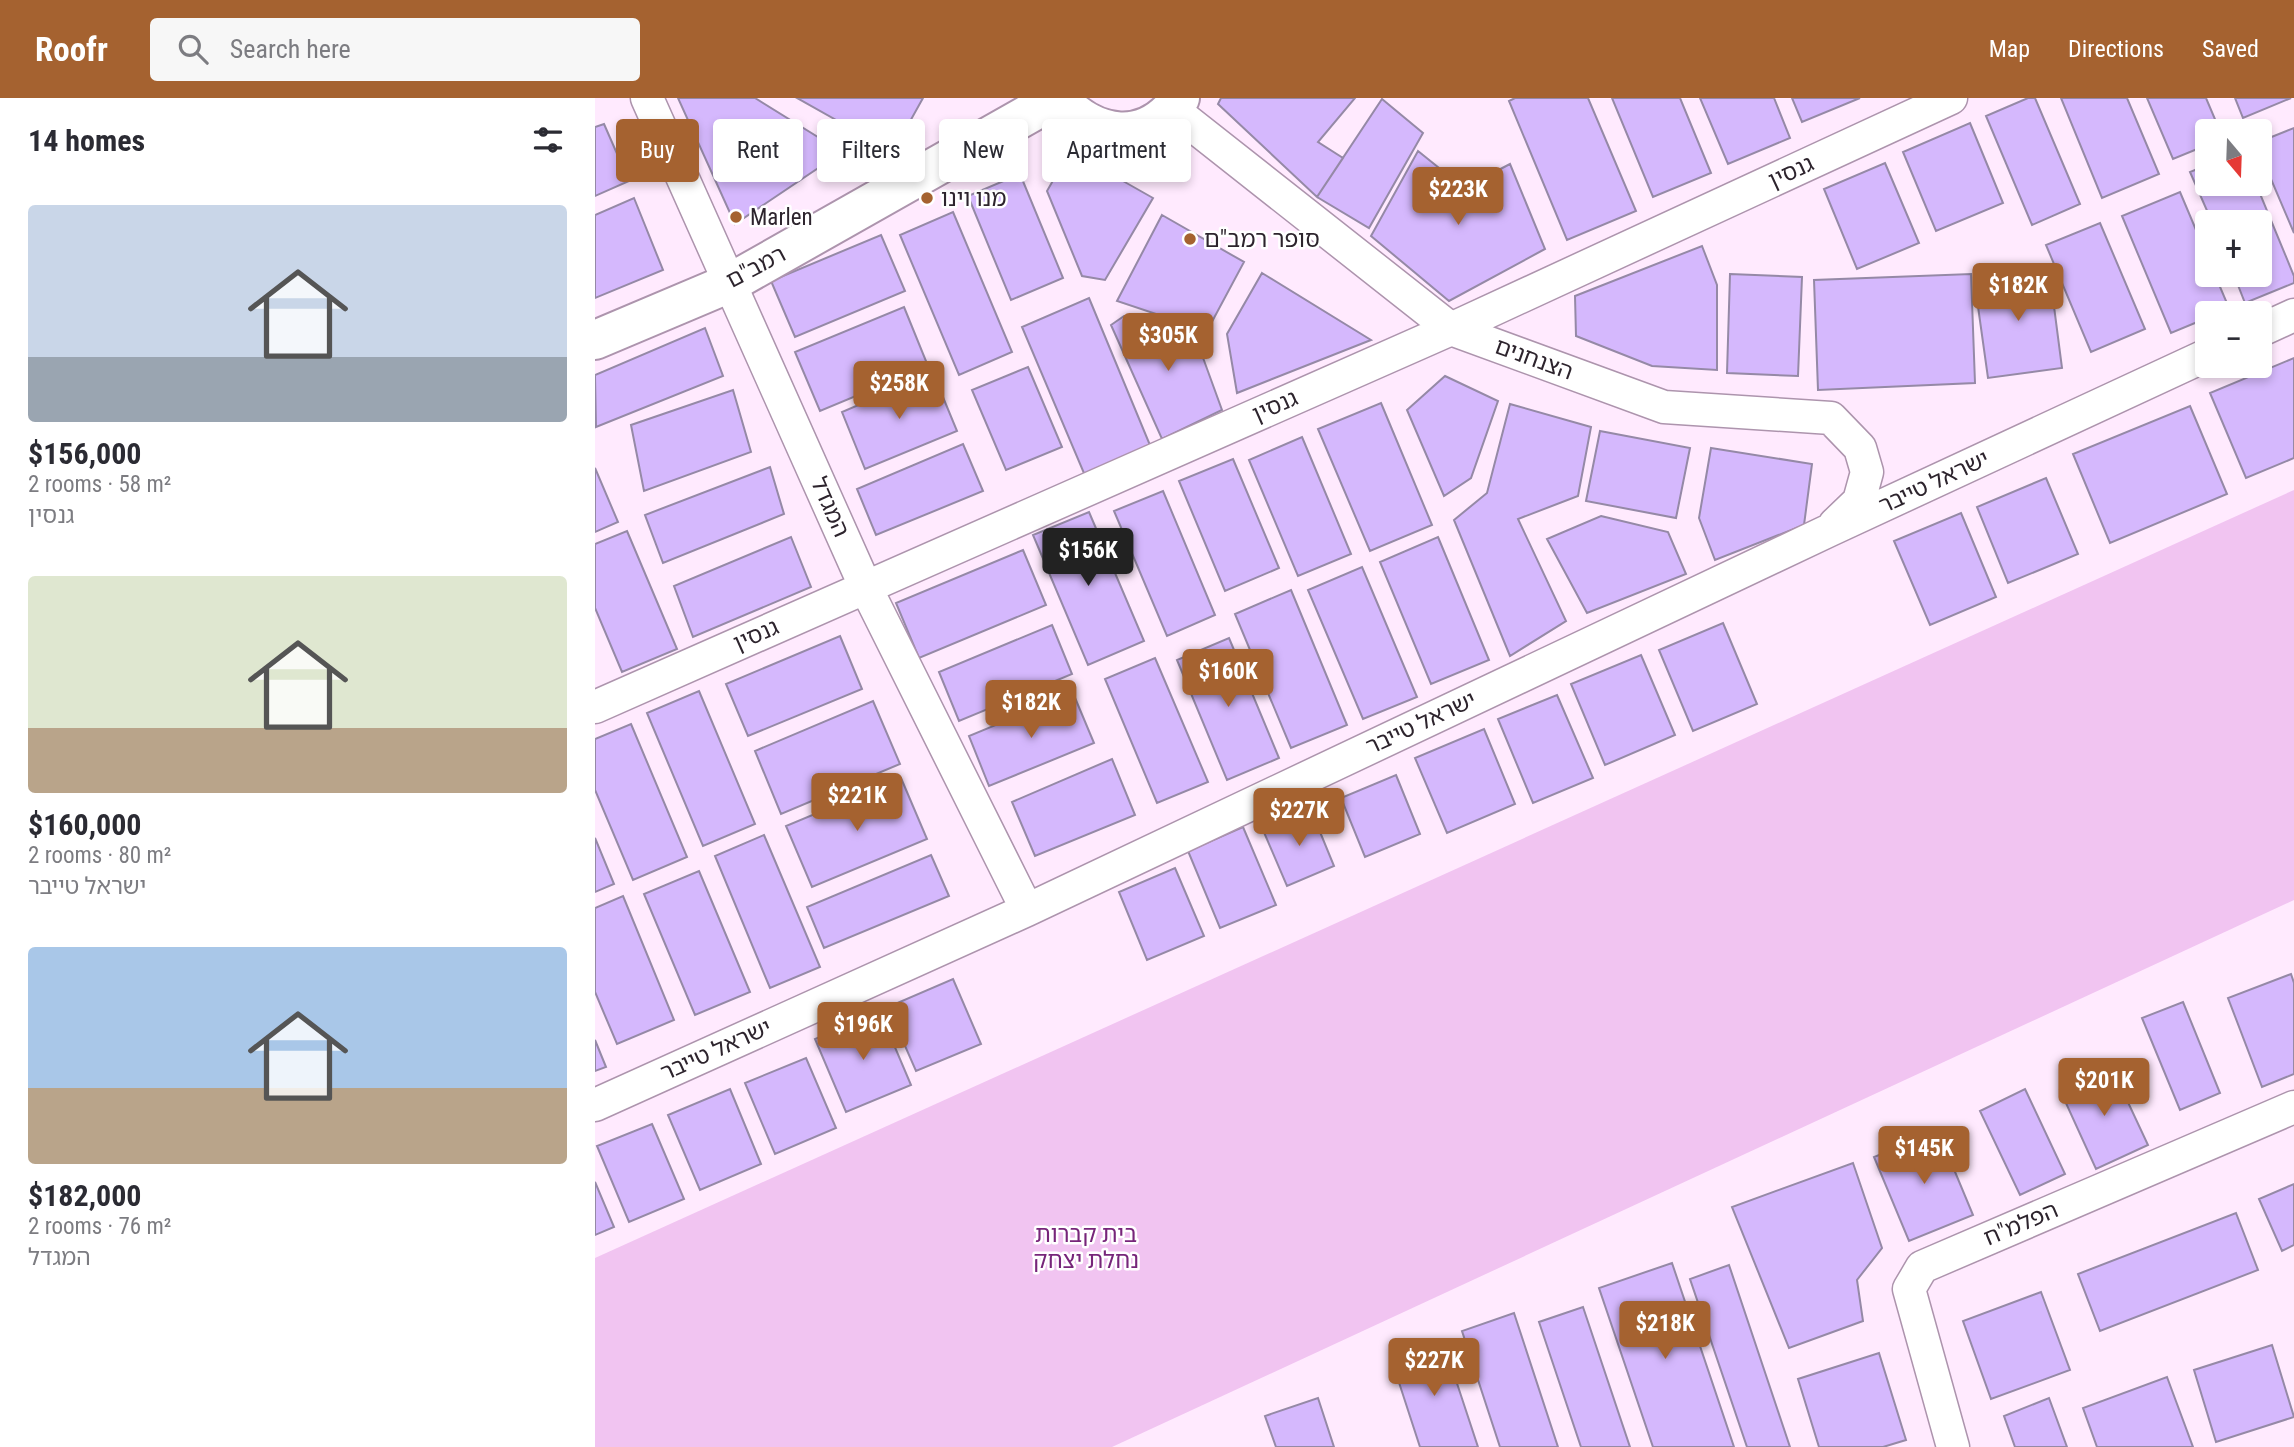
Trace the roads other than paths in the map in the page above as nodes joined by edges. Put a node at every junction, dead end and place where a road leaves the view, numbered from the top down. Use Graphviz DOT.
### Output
graph roads {
  1 [pos="647,98"];
  2 [pos="1058,98"];
  3 [pos="1951,98"];
  4 [pos="1176,103"];
  5 [pos="730,283"];
  6 [pos="2294,315"];
  7 [pos="2272,325"];
  8 [pos="1451,328"];
  9 [pos="595,340"];
  10 [pos="2195,361"];
  11 [pos="1829,530"];
  12 [pos="865,586"];
  13 [pos="595,707"];
  14 [pos="1027,910"];
  15 [pos="595,1105"];
  16 [pos="2294,1107"];
  17 [pos="1952,1447"];
  1 -- 5 [label="street, המגדל"];
  2 -- 4 [label="street, רמב\"ם"];
  2 -- 5 [label="street, רמב\"ם"];
  3 -- 8 [label="street, גנסין"];
  4 -- 8 [label="street, הצנחנים"];
  5 -- 9 [label="street, רמב\"ם"];
  5 -- 12 [label="street, המגדל"];
  6 -- 7 [label="street"];
  8 -- 11 [label="street, הצנחנים"];
  8 -- 12 [label="street, גנסין"];
  10 -- 11 [label="street, ישראל טייבר"];
  11 -- 14 [label="street, ישראל טייבר"];
  12 -- 13 [label="street, גנסין"];
  12 -- 14 [label="street, המגדל"];
  14 -- 15 [label="street, ישראל טייבר"];
  16 -- 17 [label="street, הפלמ\"ח"];
}
